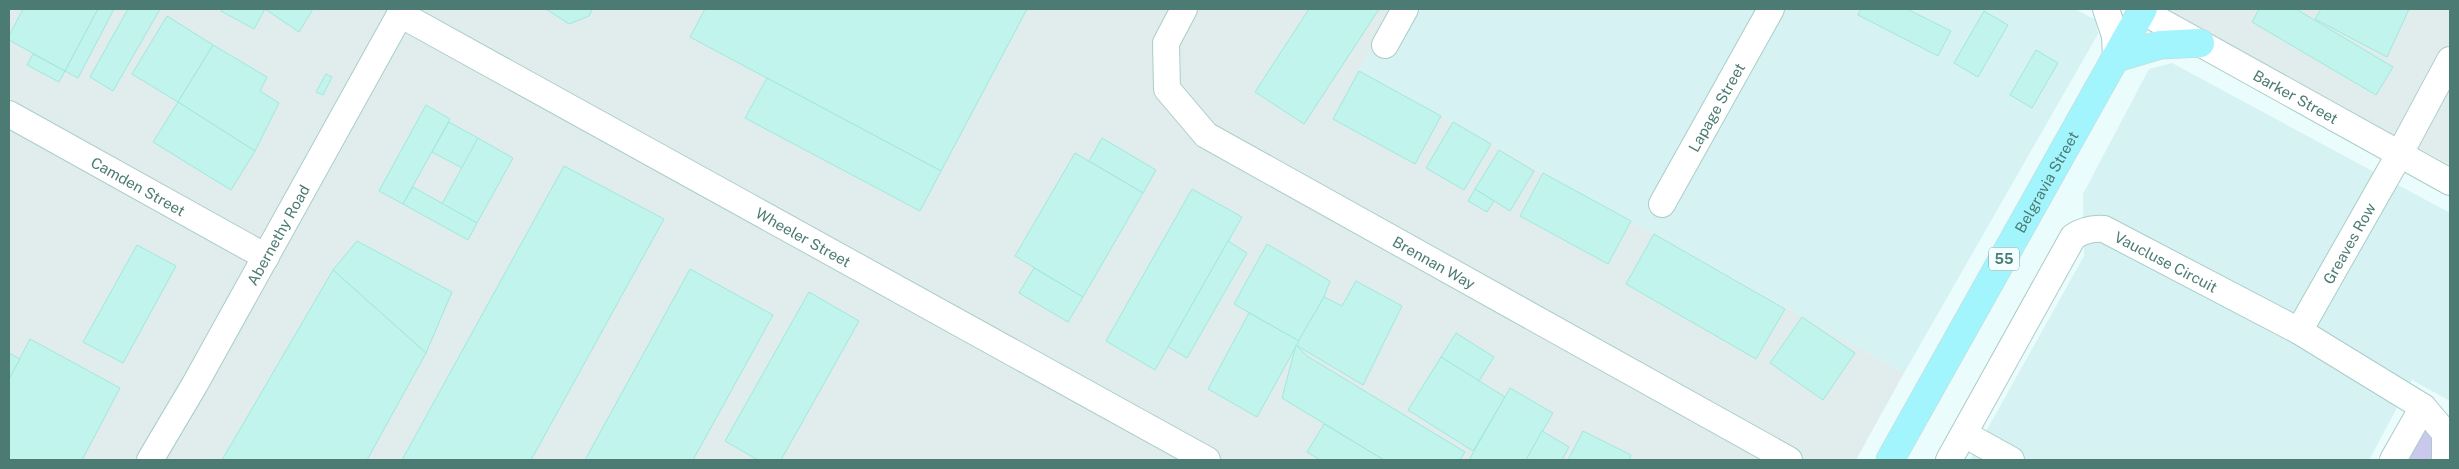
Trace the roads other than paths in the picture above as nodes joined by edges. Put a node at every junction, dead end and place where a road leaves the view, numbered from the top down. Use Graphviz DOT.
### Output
graph roads {
  1 [pos="1184,9"];
  2 [pos="1405,9"];
  3 [pos="1770,9"];
  4 [pos="2106,9"];
  5 [pos="2143,10"];
  6 [pos="402,12"];
  7 [pos="2200,43"];
  8 [pos="1385,44"];
  9 [pos="2116,58"];
  10 [pos="2450,60"];
  11 [pos="9,114"];
  12 [pos="2399,155"];
  13 [pos="2450,182"];
  14 [pos="1662,204"];
  15 [pos="266,257"];
  16 [pos="2299,331"];
  17 [pos="2423,407"];
  18 [pos="1964,434"];
  19 [pos="150,460"];
  20 [pos="1207,460"];
  21 [pos="1789,460"];
  22 [pos="1890,460"];
  23 [pos="1949,460"];
  24 [pos="2012,460"];
  25 [pos="2393,460"];
  26 [pos="2445,460"];
  1 -- 21 [label="street, Brennan Way"];
  2 -- 8 [label="street"];
  3 -- 14 [label="street, Lapage Street"];
  4 -- 9 [label="street"];
  5 -- 7 [label="street, Barker Street"];
  5 -- 9 [label="main road, Belgravia Street / 55"];
  6 -- 15 [label="street, Abernethy Road"];
  6 -- 20 [label="street, Wheeler Street"];
  7 -- 9 [label="main road"];
  7 -- 12 [label="street, Barker Street"];
  9 -- 22 [label="main road, Belgravia Street / 55"];
  10 -- 12 [label="street, Greaves Row"];
  11 -- 15 [label="street, Camden Street"];
  12 -- 13 [label="street, Barker Street"];
  12 -- 16 [label="street, Greaves Row"];
  15 -- 19 [label="street, Abernethy Road"];
  16 -- 17 [label="street, Vaucluse Circuit"];
  16 -- 18 [label="street, Vaucluse Circuit"];
  17 -- 25 [label="street"];
  17 -- 26 [label="street, Vaucluse Circuit"];
  18 -- 23 [label="street, Vaucluse Circuit"];
  18 -- 24 [label="street"];
}
